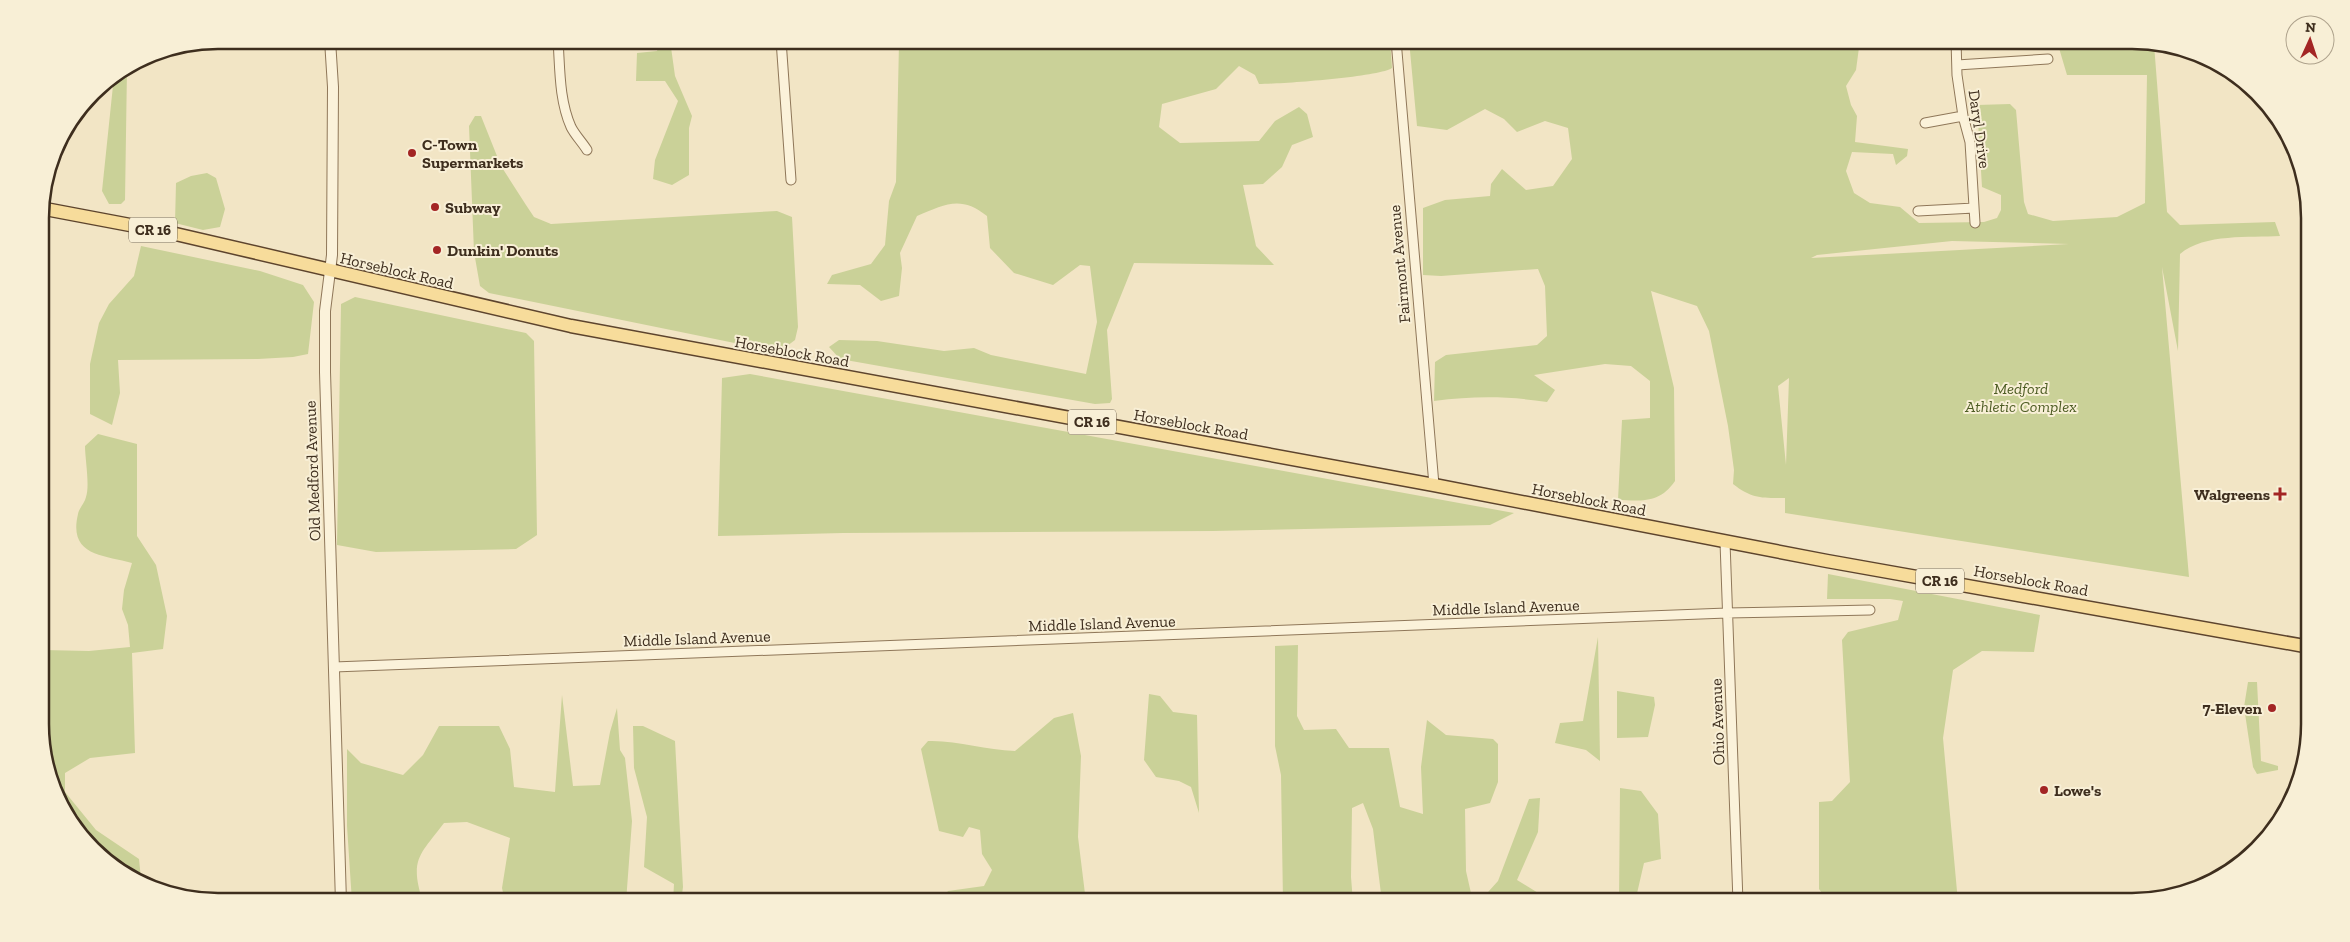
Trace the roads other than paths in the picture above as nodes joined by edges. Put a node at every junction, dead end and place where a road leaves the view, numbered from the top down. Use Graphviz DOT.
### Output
graph roads {
  1 [pos="330,49"];
  2 [pos="559,49"];
  3 [pos="785,49"];
  4 [pos="1397,49"];
  5 [pos="1956,49"];
  6 [pos="2048,59"];
  7 [pos="1957,65"];
  8 [pos="1963,116"];
  9 [pos="1926,122"];
  10 [pos="587,150"];
  11 [pos="791,180"];
  12 [pos="1974,208"];
  13 [pos="49,210"];
  14 [pos="1918,212"];
  15 [pos="1975,223"];
  16 [pos="330,271"];
  17 [pos="1434,485"];
  18 [pos="1725,542"];
  19 [pos="1870,610"];
  20 [pos="1727,613"];
  21 [pos="2301,645"];
  22 [pos="334,667"];
  23 [pos="341,893"];
  24 [pos="1738,893"];
  1 -- 16 [label="street, Old Medford Avenue"];
  2 -- 10 [label="street"];
  3 -- 11 [label="street"];
  4 -- 17 [label="street, Fairmont Avenue"];
  5 -- 7 [label="street, Daryl Drive"];
  6 -- 7 [label="street"];
  7 -- 8 [label="street, Daryl Drive"];
  8 -- 9 [label="street"];
  8 -- 12 [label="street, Daryl Drive"];
  12 -- 14 [label="street"];
  12 -- 15 [label="street, Daryl Drive"];
  13 -- 16 [label="main road, Horseblock Road / CR 16"];
  16 -- 17 [label="main road, Horseblock Road / CR 16"];
  16 -- 22 [label="street, Old Medford Avenue"];
  17 -- 18 [label="main road, Horseblock Road / CR 16"];
  18 -- 20 [label="street, Ohio Avenue"];
  18 -- 21 [label="main road, Horseblock Road / CR 16"];
  19 -- 20 [label="street, Middle Island Avenue"];
  20 -- 22 [label="street, Middle Island Avenue"];
  20 -- 24 [label="street, Ohio Avenue"];
  22 -- 23 [label="street, Old Medford Avenue"];
}
